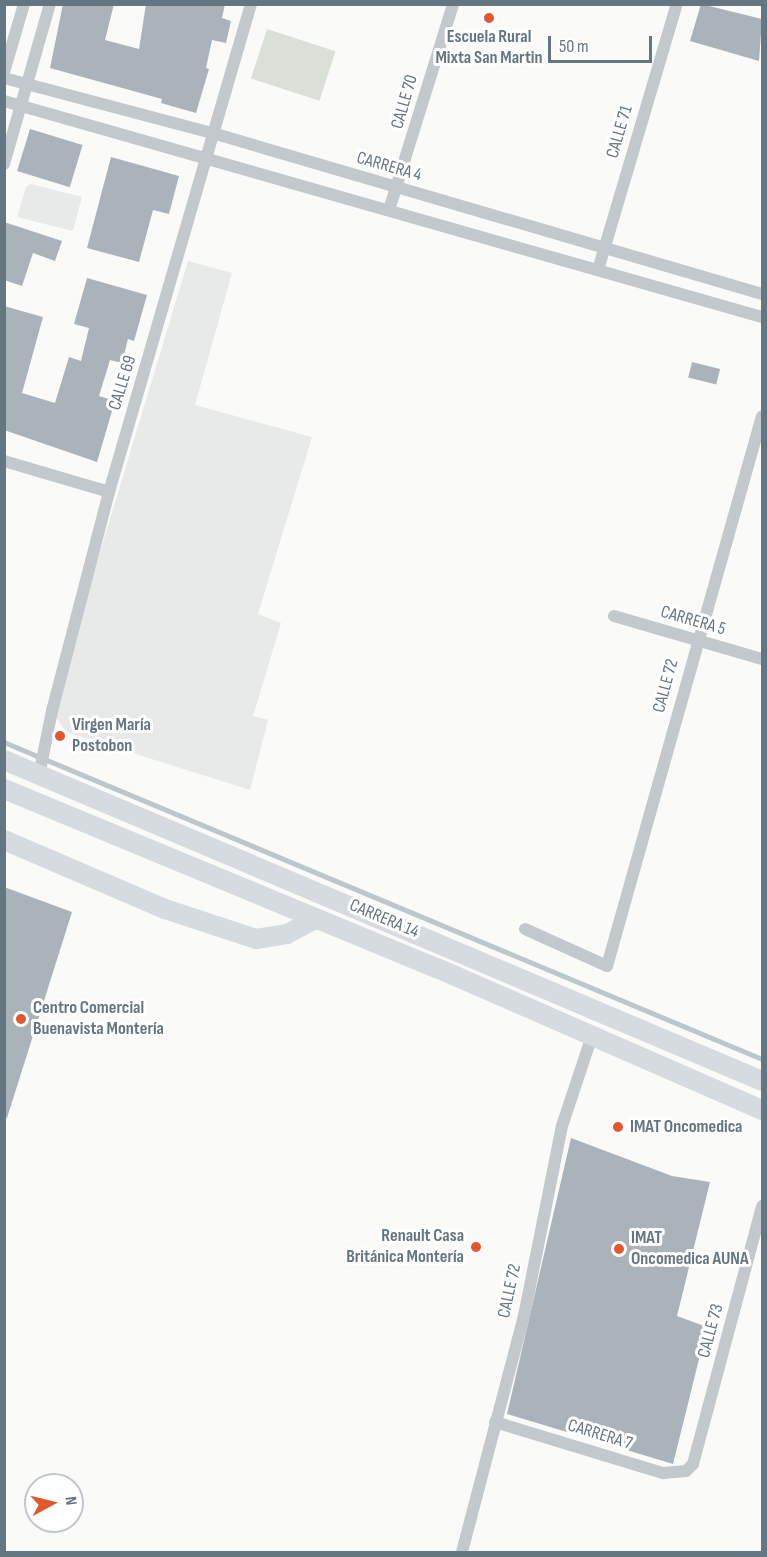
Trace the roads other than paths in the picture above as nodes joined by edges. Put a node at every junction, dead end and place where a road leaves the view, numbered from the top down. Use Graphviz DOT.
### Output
graph roads {
  1 [pos="24,4"];
  2 [pos="51,4"];
  3 [pos="251,4"];
  4 [pos="453,4"];
  5 [pos="676,4"];
  6 [pos="4,72"];
  7 [pos="4,78"];
  8 [pos="28,82"];
  9 [pos="4,101"];
  10 [pos="21,106"];
  11 [pos="216,134"];
  12 [pos="208,161"];
  13 [pos="4,164"];
  14 [pos="398,188"];
  15 [pos="389,210"];
  16 [pos="605,247"];
  17 [pos="598,270"];
  18 [pos="707,277"];
  19 [pos="762,294"];
  20 [pos="704,300"];
  21 [pos="762,317"];
  22 [pos="762,416"];
  23 [pos="4,461"];
  24 [pos="109,492"];
  25 [pos="614,616"];
  26 [pos="696,641"];
  27 [pos="762,659"];
  28 [pos="4,760"];
  29 [pos="41,767"];
  30 [pos="4,789"];
  31 [pos="4,840"];
  32 [pos="315,919"];
  33 [pos="525,929"];
  34 [pos="592,1036"];
  35 [pos="762,1081"];
  36 [pos="762,1110"];
  37 [pos="762,1206"];
  38 [pos="495,1422"];
  39 [pos="693,1464"];
  40 [pos="462,1552"];
  1 -- 6 [label="street"];
  2 -- 8 [label="street"];
  3 -- 11 [label="street, CALLE 69"];
  4 -- 14 [label="street, CALLE 70"];
  5 -- 16 [label="street, CALLE 71"];
  7 -- 8 [label="street, CARRERA 4"];
  8 -- 10 [label="street"];
  8 -- 11 [label="street, CARRERA 4"];
  9 -- 10 [label="street"];
  10 -- 12 [label="street"];
  10 -- 13 [label="street"];
  11 -- 12 [label="street, CALLE 69"];
  11 -- 14 [label="street, CARRERA 4"];
  12 -- 15 [label="street"];
  12 -- 24 [label="street, CALLE 69"];
  14 -- 15 [label="street, CALLE 70"];
  14 -- 16 [label="street, CARRERA 4"];
  15 -- 17 [label="street"];
  16 -- 17 [label="street, CALLE 71"];
  16 -- 18 [label="street, CARRERA 4"];
  17 -- 20 [label="street"];
  18 -- 19 [label="street, CARRERA 4"];
  18 -- 20 [label="street"];
  20 -- 21 [label="street"];
  22 -- 26 [label="street, CALLE 72"];
  23 -- 24 [label="street"];
  24 -- 29 [label="street, CALLE 69"];
  25 -- 26 [label="street, CARRERA 5"];
  26 -- 27 [label="street, CARRERA 5"];
  26 -- 33 [label="street, CALLE 72"];
  28 -- 29 [label="main road, CARRERA 14"];
  29 -- 35 [label="main road, CARRERA 14"];
  30 -- 32 [label="main road, CARRERA 14"];
  31 -- 32 [label="main road"];
  32 -- 34 [label="main road, CARRERA 14"];
  34 -- 36 [label="main road, CARRERA 14"];
  34 -- 38 [label="street, CALLE 72"];
  37 -- 39 [label="street, CALLE 73"];
  38 -- 39 [label="street, CARRERA 7"];
  38 -- 40 [label="street, CALLE 72"];
}
